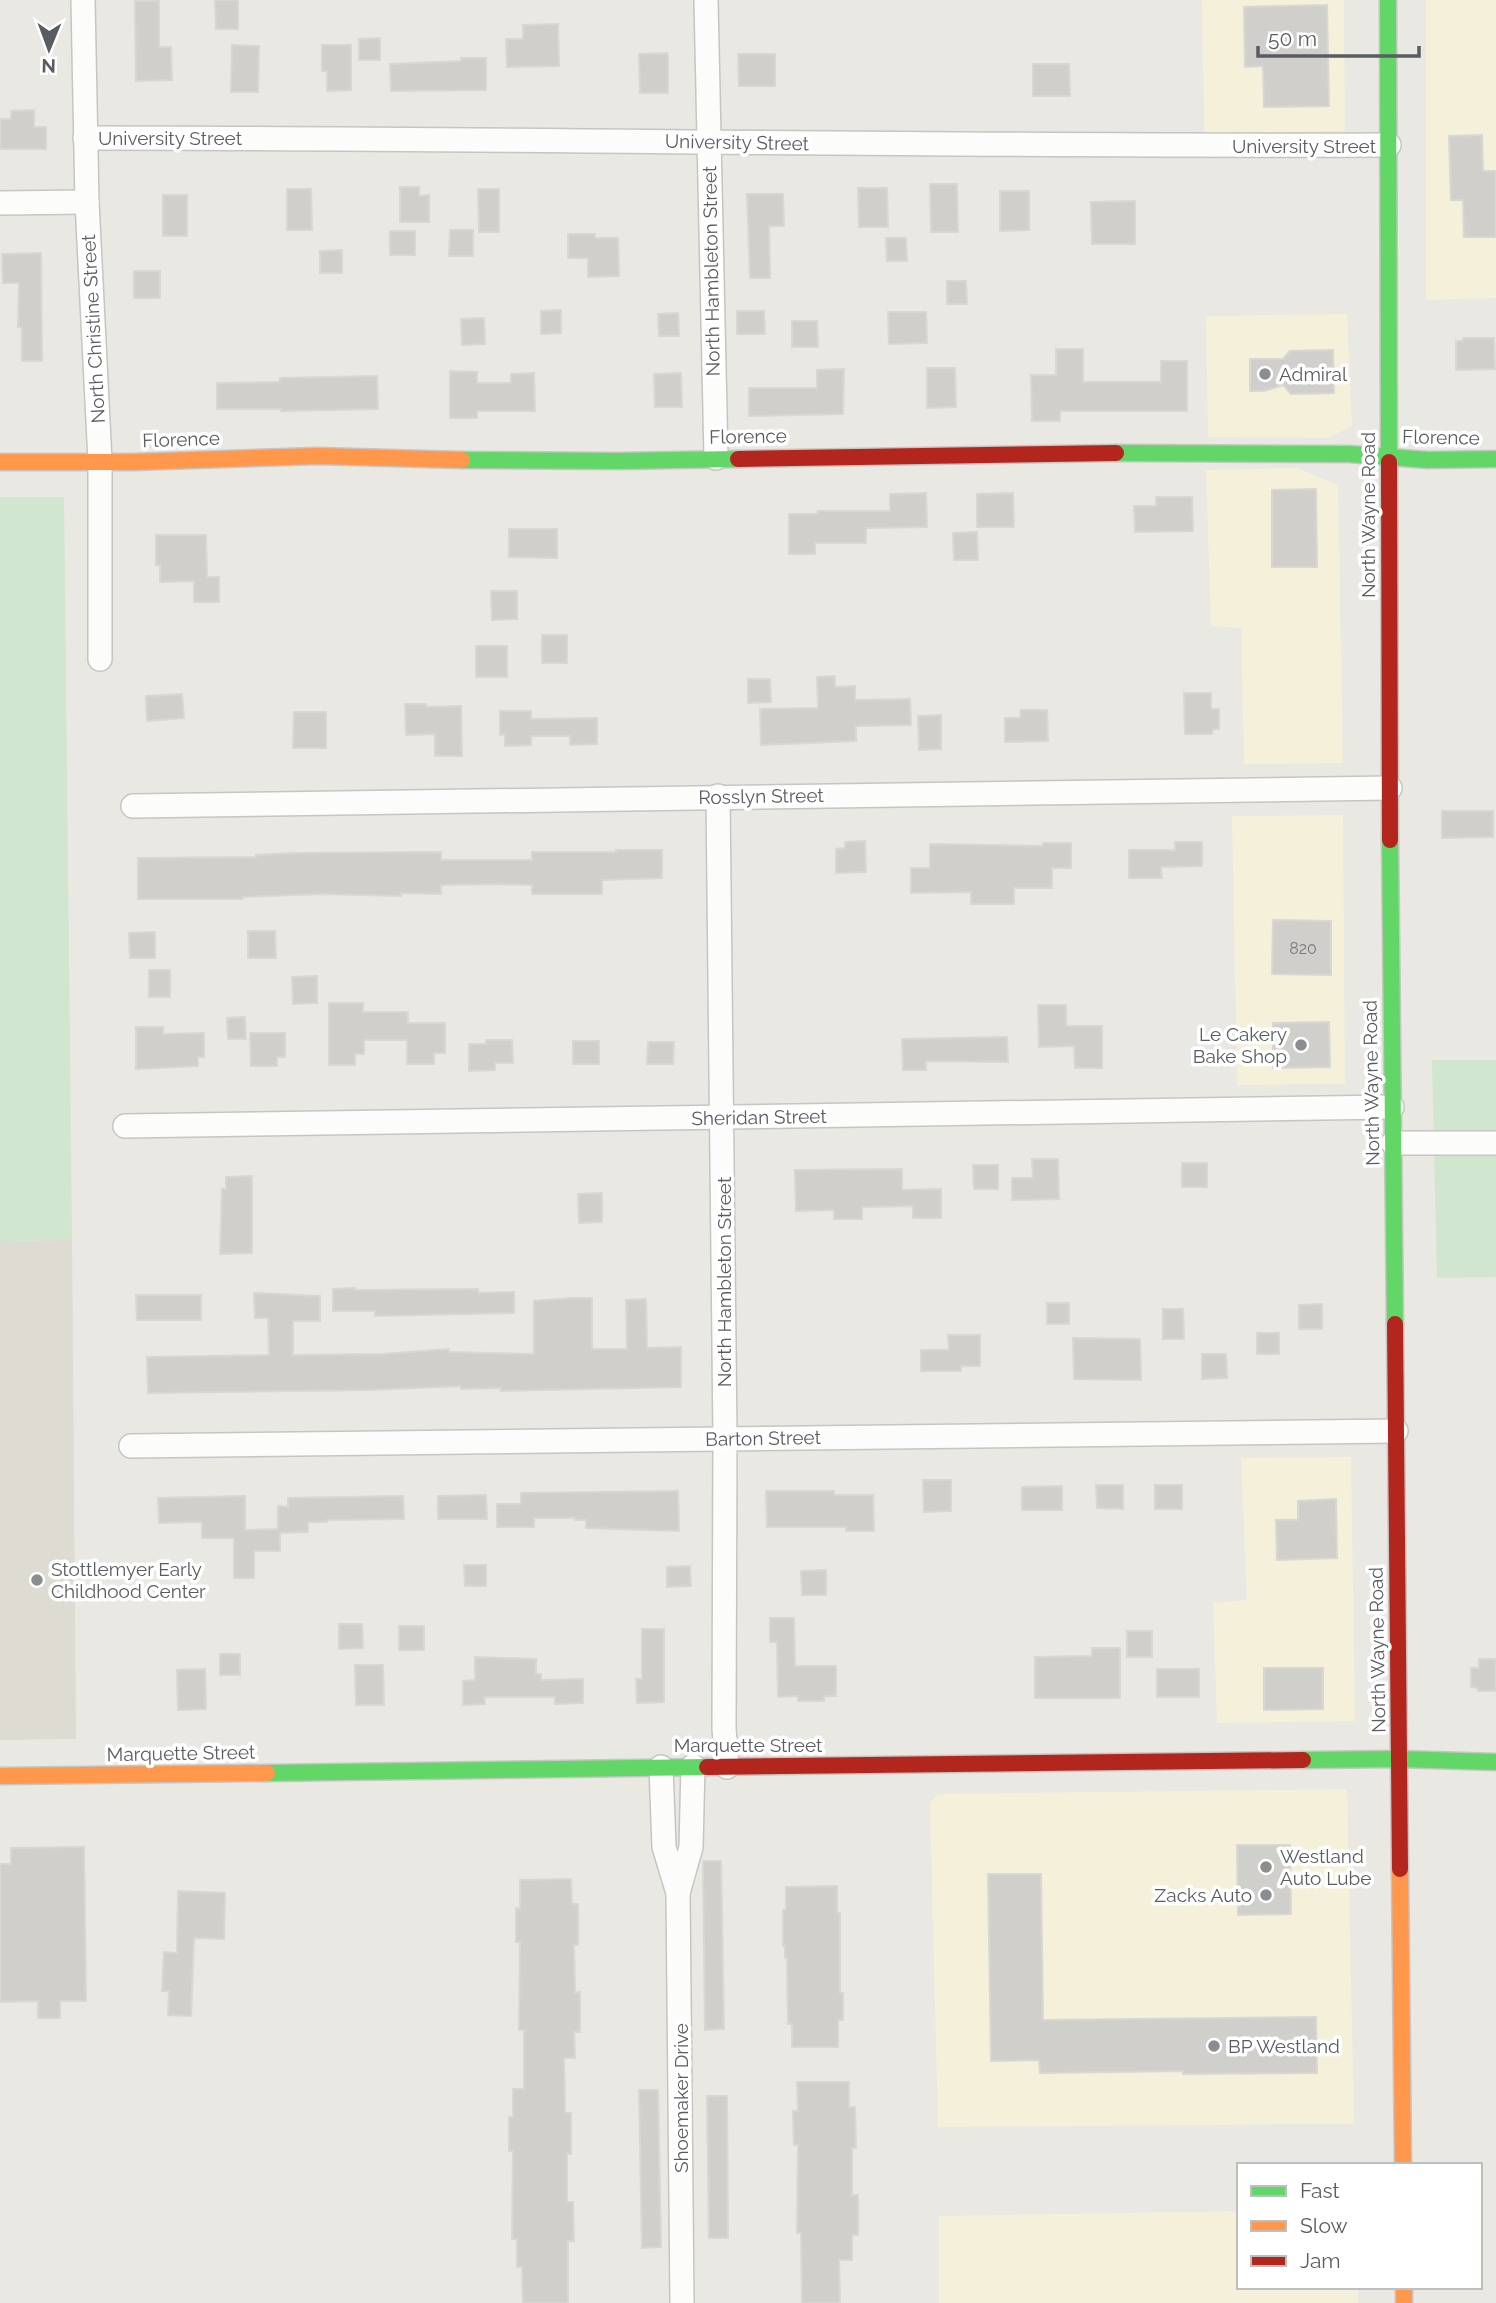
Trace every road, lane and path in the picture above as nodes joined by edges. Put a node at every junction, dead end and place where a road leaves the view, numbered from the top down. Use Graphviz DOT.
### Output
graph roads {
  1 [pos="83,0"];
  2 [pos="706,0"];
  3 [pos="1388,0"];
  4 [pos="85,138"];
  5 [pos="709,141"];
  6 [pos="1389,145"];
  7 [pos="87,202"];
  8 [pos="0,203"];
  9 [pos="1389,457"];
  10 [pos="716,458"];
  11 [pos="1496,459"];
  12 [pos="100,461"];
  13 [pos="0,462"];
  14 [pos="100,659"];
  15 [pos="1390,788"];
  16 [pos="718,796"];
  17 [pos="133,806"];
  18 [pos="1392,1107"];
  19 [pos="723,1118"];
  20 [pos="125,1126"];
  21 [pos="1393,1143"];
  22 [pos="1496,1143"];
  23 [pos="1396,1430"];
  24 [pos="725,1438"];
  25 [pos="131,1446"];
  26 [pos="1399,1759"];
  27 [pos="1496,1762"];
  28 [pos="693,1766"];
  29 [pos="661,1767"];
  30 [pos="727,1767"];
  31 [pos="0,1776"];
  32 [pos="678,1893"];
  33 [pos="1403,2163"];
  34 [pos="682,2303"];
  1 -- 4 [label="street, North Christine Street"];
  2 -- 5 [label="street, North Hambleton Street"];
  3 -- 6 [label="street, North Wayne Road"];
  4 -- 5 [label="street, University Street"];
  4 -- 7 [label="street, North Christine Street"];
  5 -- 6 [label="street, University Street"];
  5 -- 10 [label="street, North Hambleton Street"];
  6 -- 9 [label="street, North Wayne Road"];
  7 -- 8 [label="street"];
  7 -- 12 [label="street, North Christine Street"];
  9 -- 10 [label="street, Florence"];
  9 -- 11 [label="street, Florence"];
  9 -- 15 [label="street, North Wayne Road"];
  10 -- 12 [label="street, Florence"];
  12 -- 13 [label="street, Florence"];
  12 -- 14 [label="street, North Christine Street"];
  15 -- 16 [label="street, Rosslyn Street"];
  15 -- 18 [label="street, North Wayne Road"];
  16 -- 17 [label="street, Rosslyn Street"];
  16 -- 19 [label="street, North Hambleton Street"];
  18 -- 19 [label="street, Sheridan Street"];
  18 -- 21 [label="street, North Wayne Road"];
  19 -- 20 [label="street, Sheridan Street"];
  19 -- 24 [label="street, North Hambleton Street"];
  21 -- 22 [label="street"];
  21 -- 23 [label="street, North Wayne Road"];
  23 -- 24 [label="street, Barton Street"];
  23 -- 26 [label="street, North Wayne Road"];
  24 -- 25 [label="street, Barton Street"];
  24 -- 30 [label="street, North Hambleton Street"];
  26 -- 27 [label="street, Marquette Street"];
  26 -- 30 [label="street, Marquette Street"];
  26 -- 33 [label="street, North Wayne Road"];
  28 -- 29 [label="street, Marquette Street"];
  28 -- 30 [label="street, Marquette Street"];
  28 -- 32 [label="street, Shoemaker Drive"];
  29 -- 31 [label="street, Marquette Street"];
  29 -- 32 [label="street, Shoemaker Drive"];
  32 -- 34 [label="street, Shoemaker Drive"];
}
